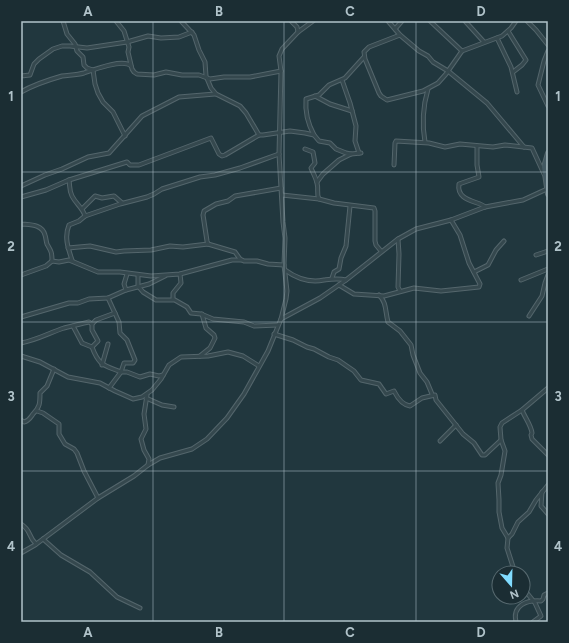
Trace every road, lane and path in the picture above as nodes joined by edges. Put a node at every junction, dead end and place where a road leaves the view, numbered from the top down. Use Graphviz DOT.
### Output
graph roads {
  1 [pos="63,21"];
  2 [pos="116,21"];
  3 [pos="181,21"];
  4 [pos="290,21"];
  5 [pos="313,21"];
  6 [pos="388,21"];
  7 [pos="402,21"];
  8 [pos="430,21"];
  9 [pos="466,21"];
  10 [pos="516,21"];
  11 [pos="527,21"];
  12 [pos="395,29"];
  13 [pos="508,31"];
  14 [pos="192,32"];
  15 [pos="298,32"];
  16 [pos="400,35"];
  17 [pos="496,38"];
  18 [pos="127,42"];
  19 [pos="484,42"];
  20 [pos="548,46"];
  21 [pos="76,47"];
  22 [pos="462,51"];
  23 [pos="548,51"];
  24 [pos="364,57"];
  25 [pos="131,66"];
  26 [pos="93,70"];
  27 [pos="280,71"];
  28 [pos="448,71"];
  29 [pos="513,72"];
  30 [pos="21,76"];
  31 [pos="206,79"];
  32 [pos="342,80"];
  33 [pos="428,89"];
  34 [pos="21,92"];
  35 [pos="517,92"];
  36 [pos="216,94"];
  37 [pos="316,96"];
  38 [pos="548,106"];
  39 [pos="352,111"];
  40 [pos="278,133"];
  41 [pos="259,134"];
  42 [pos="314,135"];
  43 [pos="125,136"];
  44 [pos="425,142"];
  45 [pos="477,146"];
  46 [pos="524,147"];
  47 [pos="305,149"];
  48 [pos="548,153"];
  49 [pos="279,154"];
  50 [pos="350,154"];
  51 [pos="394,165"];
  52 [pos="544,174"];
  53 [pos="69,180"];
  54 [pos="317,182"];
  55 [pos="21,186"];
  56 [pos="281,188"];
  57 [pos="548,192"];
  58 [pos="282,196"];
  59 [pos="21,198"];
  60 [pos="319,200"];
  61 [pos="122,203"];
  62 [pos="350,206"];
  63 [pos="485,207"];
  64 [pos="82,209"];
  65 [pos="85,216"];
  66 [pos="451,220"];
  67 [pos="21,224"];
  68 [pos="398,239"];
  69 [pos="504,241"];
  70 [pos="208,244"];
  71 [pos="68,248"];
  72 [pos="382,251"];
  73 [pos="548,251"];
  74 [pos="536,255"];
  75 [pos="72,260"];
  76 [pos="242,260"];
  77 [pos="52,261"];
  78 [pos="284,265"];
  79 [pos="548,269"];
  80 [pos="285,270"];
  81 [pos="474,272"];
  82 [pos="127,274"];
  83 [pos="180,274"];
  84 [pos="21,275"];
  85 [pos="138,275"];
  86 [pos="168,275"];
  87 [pos="548,275"];
  88 [pos="332,278"];
  89 [pos="346,280"];
  90 [pos="521,280"];
  91 [pos="339,285"];
  92 [pos="138,286"];
  93 [pos="126,290"];
  94 [pos="400,291"];
  95 [pos="379,296"];
  96 [pos="108,298"];
  97 [pos="173,300"];
  98 [pos="115,313"];
  99 [pos="202,314"];
  100 [pos="21,316"];
  101 [pos="529,316"];
  102 [pos="281,319"];
  103 [pos="92,324"];
  104 [pos="278,325"];
  105 [pos="73,326"];
  106 [pos="274,334"];
  107 [pos="21,343"];
  108 [pos="108,344"];
  109 [pos="92,347"];
  110 [pos="21,356"];
  111 [pos="199,356"];
  112 [pos="102,364"];
  113 [pos="259,366"];
  114 [pos="54,369"];
  115 [pos="121,372"];
  116 [pos="163,375"];
  117 [pos="108,388"];
  118 [pos="548,388"];
  119 [pos="432,394"];
  120 [pos="146,396"];
  121 [pos="174,407"];
  122 [pos="37,410"];
  123 [pos="522,410"];
  124 [pos="21,420"];
  125 [pos="456,425"];
  126 [pos="501,440"];
  127 [pos="440,441"];
  128 [pos="548,455"];
  129 [pos="148,464"];
  130 [pos="548,485"];
  131 [pos="542,492"];
  132 [pos="98,498"];
  133 [pos="548,514"];
  134 [pos="21,524"];
  135 [pos="43,538"];
  136 [pos="508,538"];
  137 [pos="36,544"];
  138 [pos="21,553"];
  139 [pos="512,565"];
  140 [pos="548,593"];
  141 [pos="531,598"];
  142 [pos="533,600"];
  143 [pos="140,608"];
  144 [pos="516,622"];
  145 [pos="534,622"];
  1 -- 21 [label="street"];
  2 -- 18 [label="street"];
  3 -- 14 [label="street"];
  4 -- 15 [label="street"];
  5 -- 15 [label="street"];
  6 -- 12 [label="street"];
  7 -- 12 [label="street"];
  8 -- 22 [label="street"];
  9 -- 19 [label="street"];
  10 -- 13 [label="street"];
  11 -- 20 [label="street"];
  12 -- 16 [label="street"];
  13 -- 17 [label="street"];
  13 -- 29 [label="street"];
  14 -- 18 [label="street"];
  14 -- 31 [label="street"];
  15 -- 27 [label="street"];
  16 -- 24 [label="street"];
  16 -- 28 [label="street"];
  17 -- 19 [label="street"];
  17 -- 29 [label="street"];
  18 -- 21 [label="street"];
  18 -- 25 [label="street"];
  19 -- 22 [label="street"];
  21 -- 26 [label="street"];
  21 -- 30 [label="street"];
  22 -- 28 [label="street"];
  23 -- 38 [label="street"];
  24 -- 32 [label="street"];
  24 -- 33 [label="street"];
  25 -- 26 [label="street"];
  25 -- 31 [label="street"];
  26 -- 34 [label="street"];
  26 -- 43 [label="street"];
  27 -- 31 [label="street"];
  27 -- 40 [label="street"];
  28 -- 33 [label="street"];
  28 -- 46 [label="street"];
  29 -- 35 [label="street"];
  31 -- 36 [label="street"];
  32 -- 37 [label="street"];
  32 -- 39 [label="street"];
  33 -- 44 [label="street"];
  36 -- 41 [label="street"];
  36 -- 43 [label="street"];
  37 -- 39 [label="street"];
  37 -- 42 [label="street"];
  39 -- 50 [label="street"];
  40 -- 41 [label="street"];
  40 -- 42 [label="street"];
  40 -- 49 [label="street"];
  41 -- 53 [label="street"];
  42 -- 50 [label="street"];
  43 -- 55 [label="street"];
  44 -- 45 [label="street"];
  44 -- 51 [label="street"];
  45 -- 46 [label="street"];
  45 -- 63 [label="street"];
  46 -- 52 [label="street"];
  47 -- 54 [label="street"];
  48 -- 52 [label="main road"];
  49 -- 56 [label="street"];
  49 -- 61 [label="street"];
  50 -- 54 [label="street"];
  52 -- 57 [label="main road"];
  53 -- 59 [label="street"];
  53 -- 64 [label="street"];
  54 -- 60 [label="street"];
  56 -- 58 [label="street"];
  56 -- 70 [label="street"];
  57 -- 63 [label="street"];
  58 -- 60 [label="street"];
  58 -- 78 [label="street"];
  60 -- 62 [label="street"];
  61 -- 64 [label="street"];
  61 -- 65 [label="street"];
  62 -- 72 [label="street"];
  62 -- 88 [label="street"];
  63 -- 66 [label="street"];
  64 -- 65 [label="street"];
  65 -- 71 [label="street"];
  66 -- 68 [label="street"];
  66 -- 81 [label="street"];
  67 -- 77 [label="street"];
  68 -- 72 [label="street"];
  68 -- 94 [label="street"];
  69 -- 81 [label="street"];
  70 -- 71 [label="street"];
  70 -- 76 [label="street"];
  71 -- 75 [label="street"];
  72 -- 89 [label="street"];
  73 -- 74 [label="street"];
  75 -- 77 [label="street"];
  75 -- 82 [label="street"];
  76 -- 78 [label="street"];
  76 -- 83 [label="street"];
  77 -- 84 [label="street"];
  78 -- 80 [label="street"];
  79 -- 90 [label="street"];
  80 -- 88 [label="street"];
  80 -- 102 [label="street"];
  81 -- 94 [label="street"];
  82 -- 85 [label="street"];
  82 -- 93 [label="street"];
  83 -- 86 [label="street"];
  83 -- 97 [label="street"];
  85 -- 86 [label="street"];
  85 -- 92 [label="street"];
  86 -- 92 [label="street"];
  87 -- 101 [label="street"];
  88 -- 89 [label="street"];
  89 -- 91 [label="street"];
  91 -- 95 [label="street"];
  91 -- 102 [label="street"];
  92 -- 93 [label="street"];
  92 -- 97 [label="street"];
  93 -- 96 [label="street"];
  94 -- 95 [label="street"];
  95 -- 119 [label="street"];
  96 -- 98 [label="street"];
  96 -- 100 [label="street"];
  97 -- 99 [label="street"];
  98 -- 103 [label="street"];
  98 -- 115 [label="street"];
  99 -- 104 [label="street"];
  99 -- 111 [label="street"];
  102 -- 104 [label="street"];
  103 -- 105 [label="street"];
  103 -- 109 [label="street"];
  104 -- 106 [label="street"];
  105 -- 107 [label="street"];
  105 -- 109 [label="street"];
  106 -- 113 [label="street"];
  106 -- 119 [label="street"];
  108 -- 112 [label="street"];
  109 -- 112 [label="street"];
  110 -- 114 [label="street"];
  111 -- 113 [label="street"];
  111 -- 116 [label="street"];
  112 -- 115 [label="street"];
  113 -- 129 [label="street"];
  114 -- 117 [label="street"];
  114 -- 122 [label="street"];
  115 -- 116 [label="street"];
  115 -- 117 [label="street"];
  116 -- 120 [label="street"];
  117 -- 120 [label="street"];
  118 -- 123 [label="street"];
  119 -- 125 [label="street"];
  120 -- 121 [label="street"];
  120 -- 129 [label="street"];
  122 -- 124 [label="street"];
  122 -- 132 [label="street"];
  123 -- 126 [label="street"];
  123 -- 128 [label="street"];
  125 -- 126 [label="street"];
  125 -- 127 [label="street"];
  126 -- 136 [label="street"];
  129 -- 132 [label="street"];
  130 -- 131 [label="street"];
  131 -- 133 [label="street"];
  131 -- 136 [label="street"];
  132 -- 135 [label="street"];
  134 -- 137 [label="street"];
  135 -- 137 [label="street"];
  135 -- 143 [label="street"];
  136 -- 139 [label="street"];
  137 -- 138 [label="street"];
  140 -- 142 [label="street"];
  141 -- 142 [label="street"];
  142 -- 144 [label="street"];
  142 -- 145 [label="street"];
}
